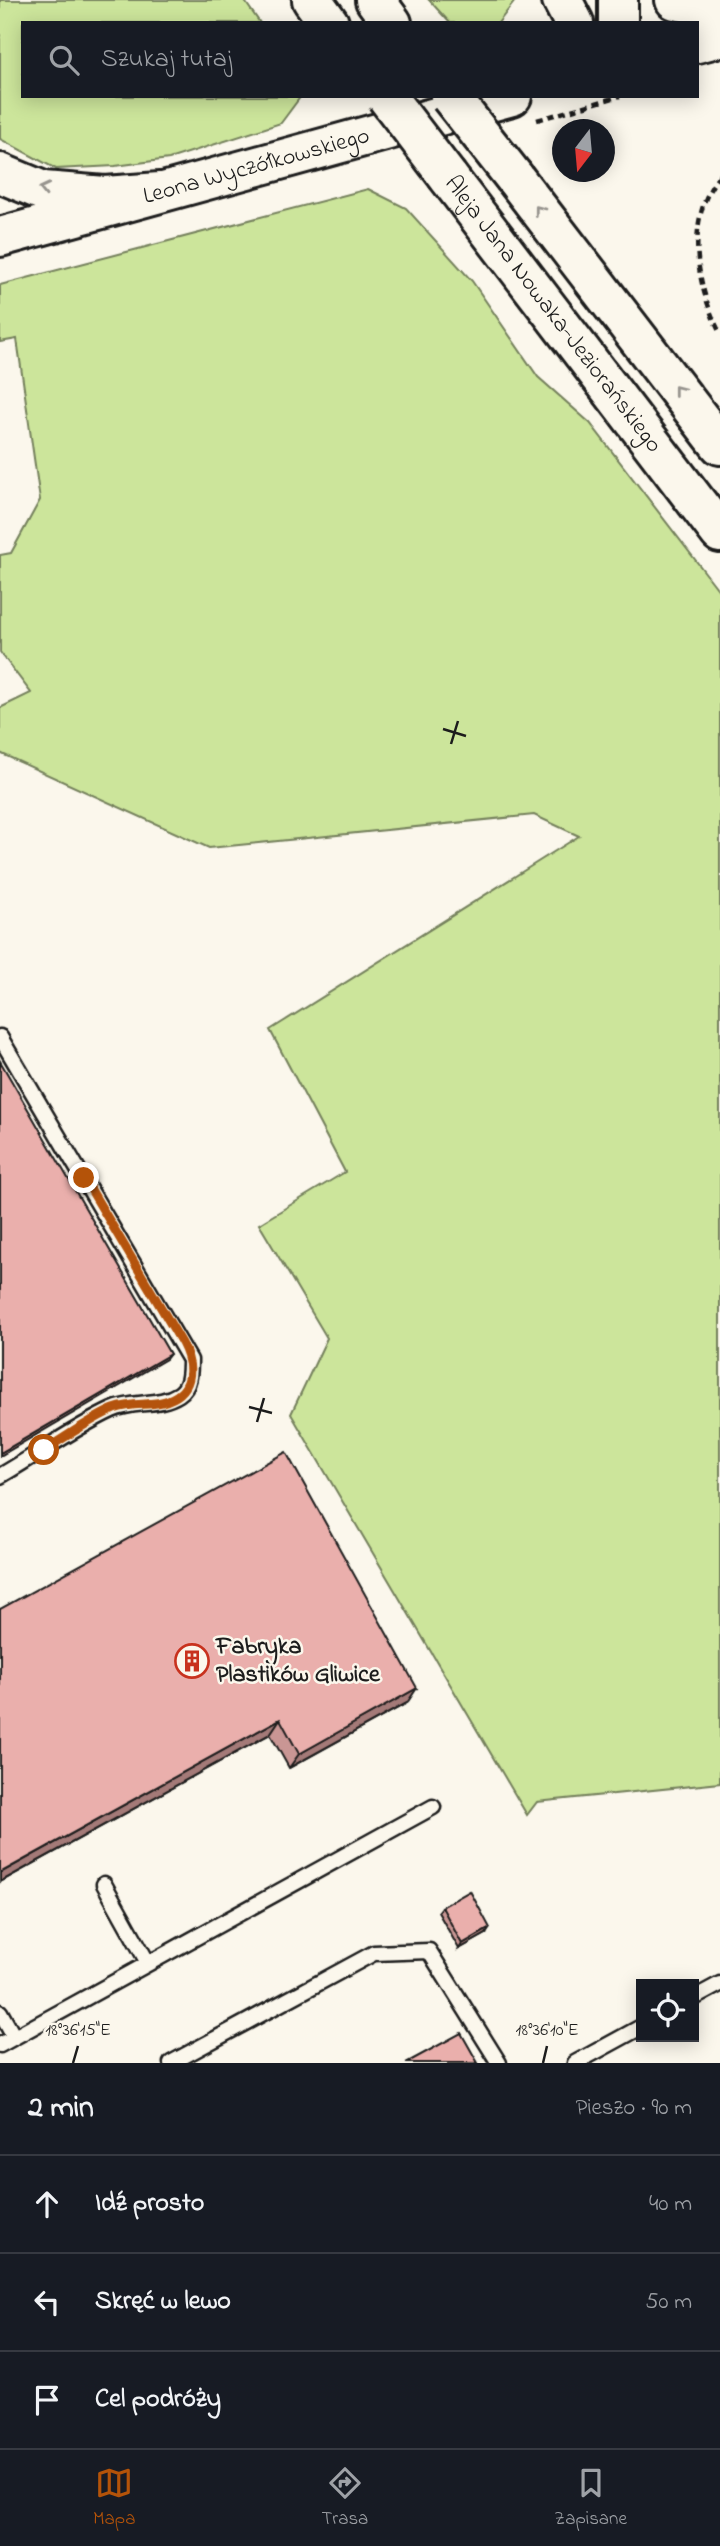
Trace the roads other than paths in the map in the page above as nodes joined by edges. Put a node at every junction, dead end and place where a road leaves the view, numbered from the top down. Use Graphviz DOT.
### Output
graph roads {
  1 [pos="312,0"];
  2 [pos="375,0"];
  3 [pos="547,0"];
  4 [pos="562,0"];
  5 [pos="618,0"];
  6 [pos="675,0"];
  7 [pos="720,10"];
  8 [pos="328,21"];
  9 [pos="391,21"];
  10 [pos="540,21"];
  11 [pos="573,21"];
  12 [pos="618,21"];
  13 [pos="720,37"];
  14 [pos="699,42"];
  15 [pos="388,98"];
  16 [pos="492,98"];
  17 [pos="471,100"];
  18 [pos="0,173"];
  19 [pos="160,192"];
  20 [pos="0,237"];
  21 [pos="720,444"];
  22 [pos="720,533"];
  23 [pos="0,1037"];
  24 [pos="0,1476"];
  25 [pos="433,1807"];
  26 [pos="104,1884"];
  27 [pos="148,1964"];
  28 [pos="720,1984"];
  29 [pos="699,1995"];
  30 [pos="0,2012"];
  31 [pos="636,2030"];
  32 [pos="14,2037"];
  33 [pos="0,2045"];
  34 [pos="171,2063"];
  35 [pos="499,2063"];
  36 [pos="575,2063"];
  1 -- 8 [label="main road"];
  2 -- 9 [label="main road"];
  3 -- 10 [label="main road"];
  4 -- 11 [label="main road"];
  5 -- 12 [label="main road"];
  6 -- 7 [label="main road"];
  13 -- 14 [label="main road"];
  15 -- 22 [label="main road, Aleja Jana Nowaka-Jeziorańskiego, bridge"];
  16 -- 17 [label="main road, Leona Wyczółkowskiego"];
  17 -- 19 [label="main road, Leona Wyczółkowskiego"];
  21 -- 17 [label="main road, one-way, bridge"];
  19 -- 18 [label="main road, one-way"];
  19 -- 20 [label="main road, Leona Wyczółkowskiego"];
  23 -- 24 [label="lane"];
  25 -- 27 [label="lane"];
  26 -- 27 [label="lane"];
  27 -- 32 [label="lane"];
  28 -- 29 [label="lane"];
  30 -- 32 [label="lane"];
  31 -- 36 [label="lane"];
  32 -- 33 [label="lane"];
  34 -- 35 [label="lane"];
}
